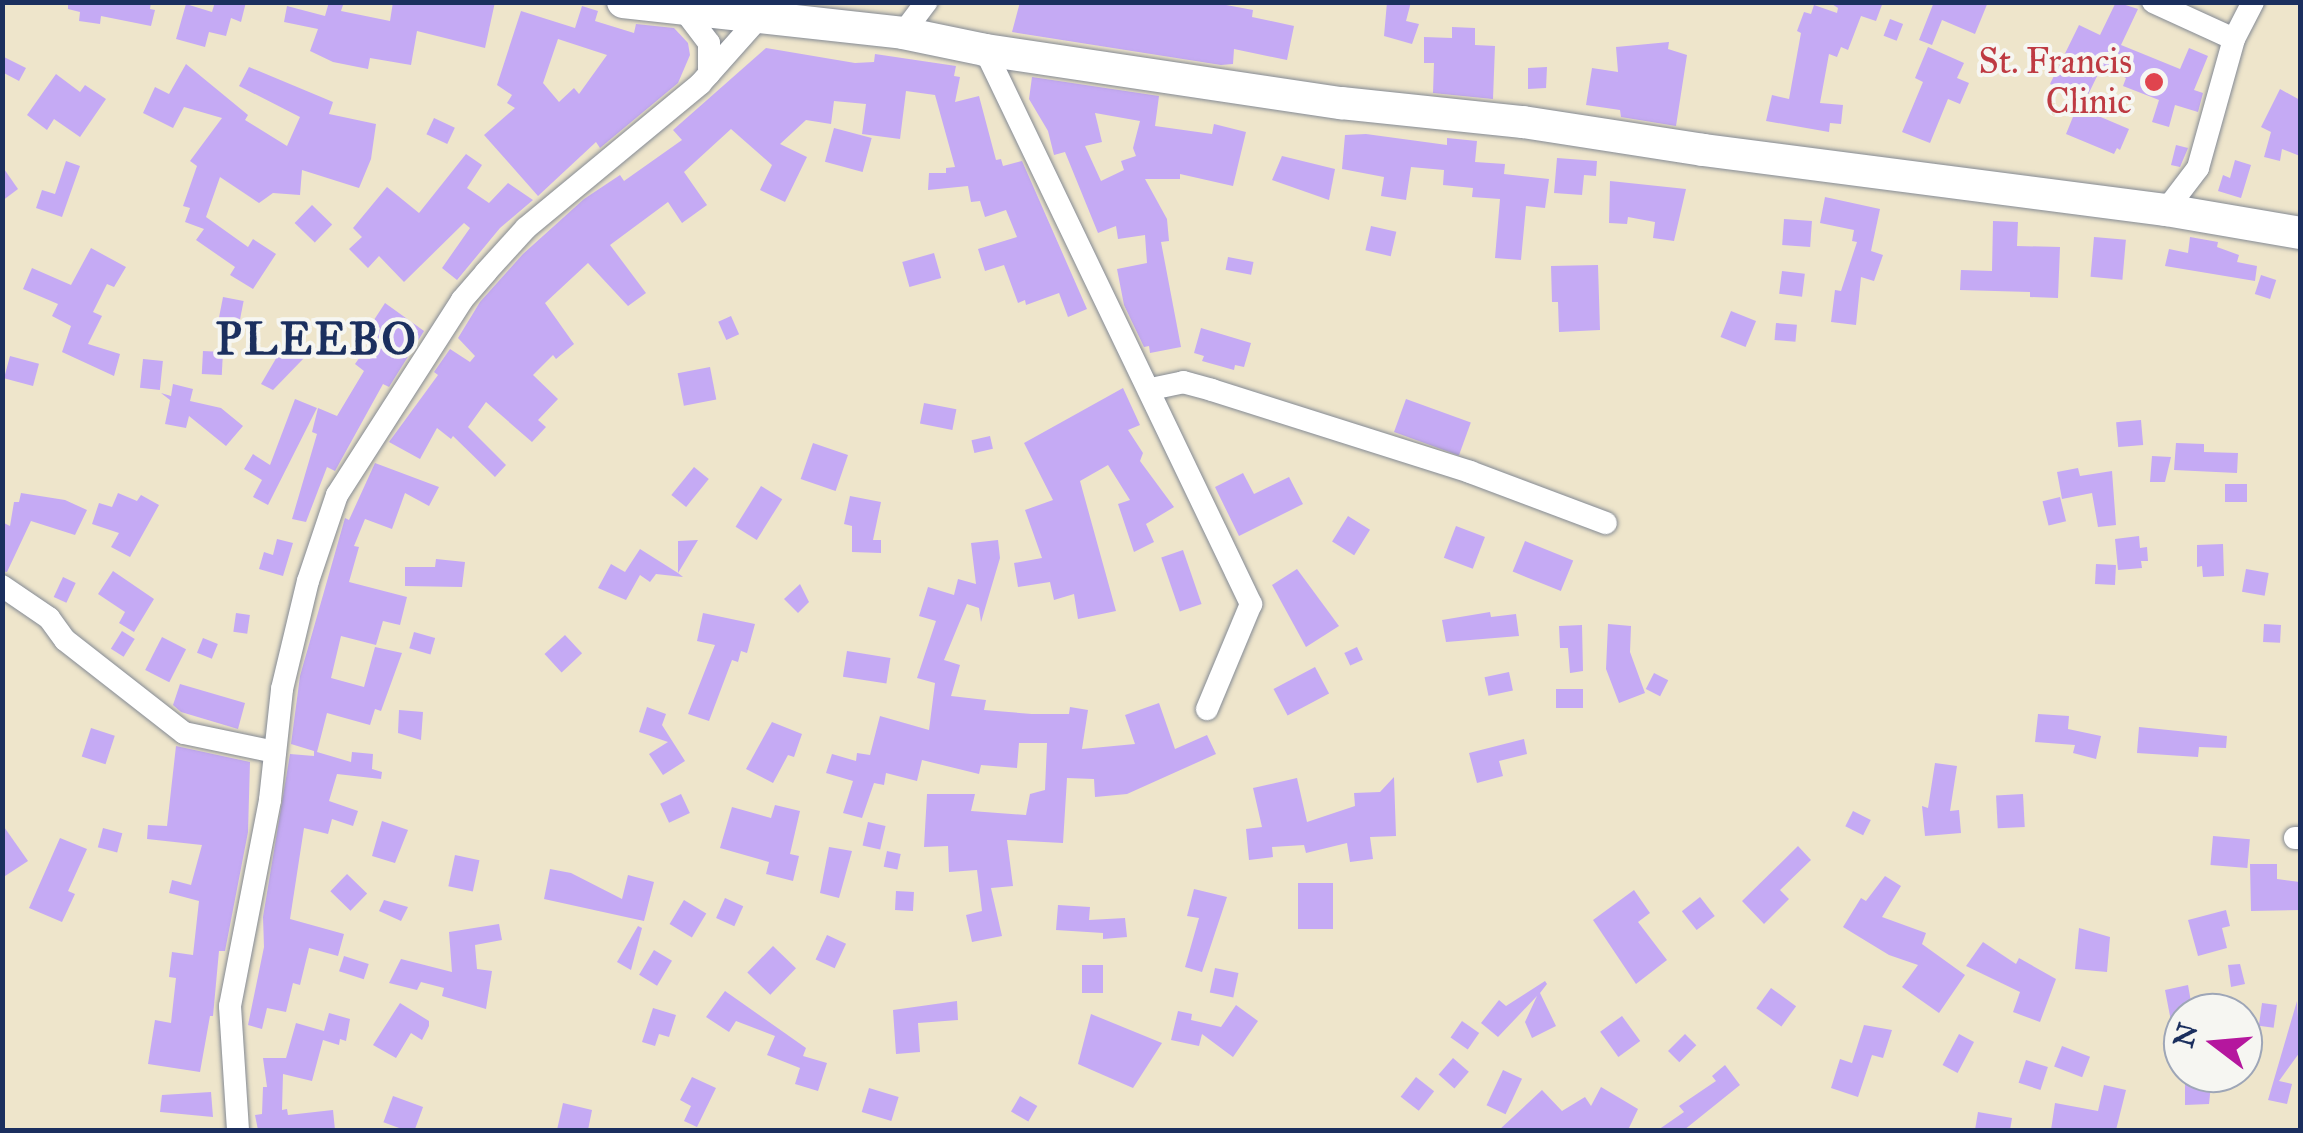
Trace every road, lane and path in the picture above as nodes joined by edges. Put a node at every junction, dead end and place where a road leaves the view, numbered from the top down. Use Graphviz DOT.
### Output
graph roads {
  1 [pos="623,2"];
  2 [pos="926,2"];
  3 [pos="2153,2"];
  4 [pos="2254,2"];
  5 [pos="684,10"];
  6 [pos="758,19"];
  7 [pos="904,32"];
  8 [pos="2234,39"];
  9 [pos="985,50"];
  10 [pos="709,74"];
  11 [pos="2166,210"];
  12 [pos="2300,233"];
  13 [pos="1150,388"];
  14 [pos="1606,523"];
  15 [pos="2,586"];
  16 [pos="1207,709"];
  17 [pos="275,752"];
  18 [pos="238,1130"];
  1 -- 5 [label="highway"];
  2 -- 7 [label="street"];
  3 -- 8 [label="street"];
  4 -- 8 [label="street"];
  5 -- 6 [label="highway"];
  5 -- 10 [label="street"];
  6 -- 7 [label="highway"];
  6 -- 10 [label="street"];
  7 -- 9 [label="highway"];
  8 -- 11 [label="street"];
  9 -- 11 [label="highway"];
  9 -- 13 [label="street"];
  10 -- 17 [label="street"];
  11 -- 12 [label="highway"];
  13 -- 14 [label="street"];
  13 -- 16 [label="street"];
  15 -- 17 [label="street"];
  17 -- 18 [label="street"];
}
